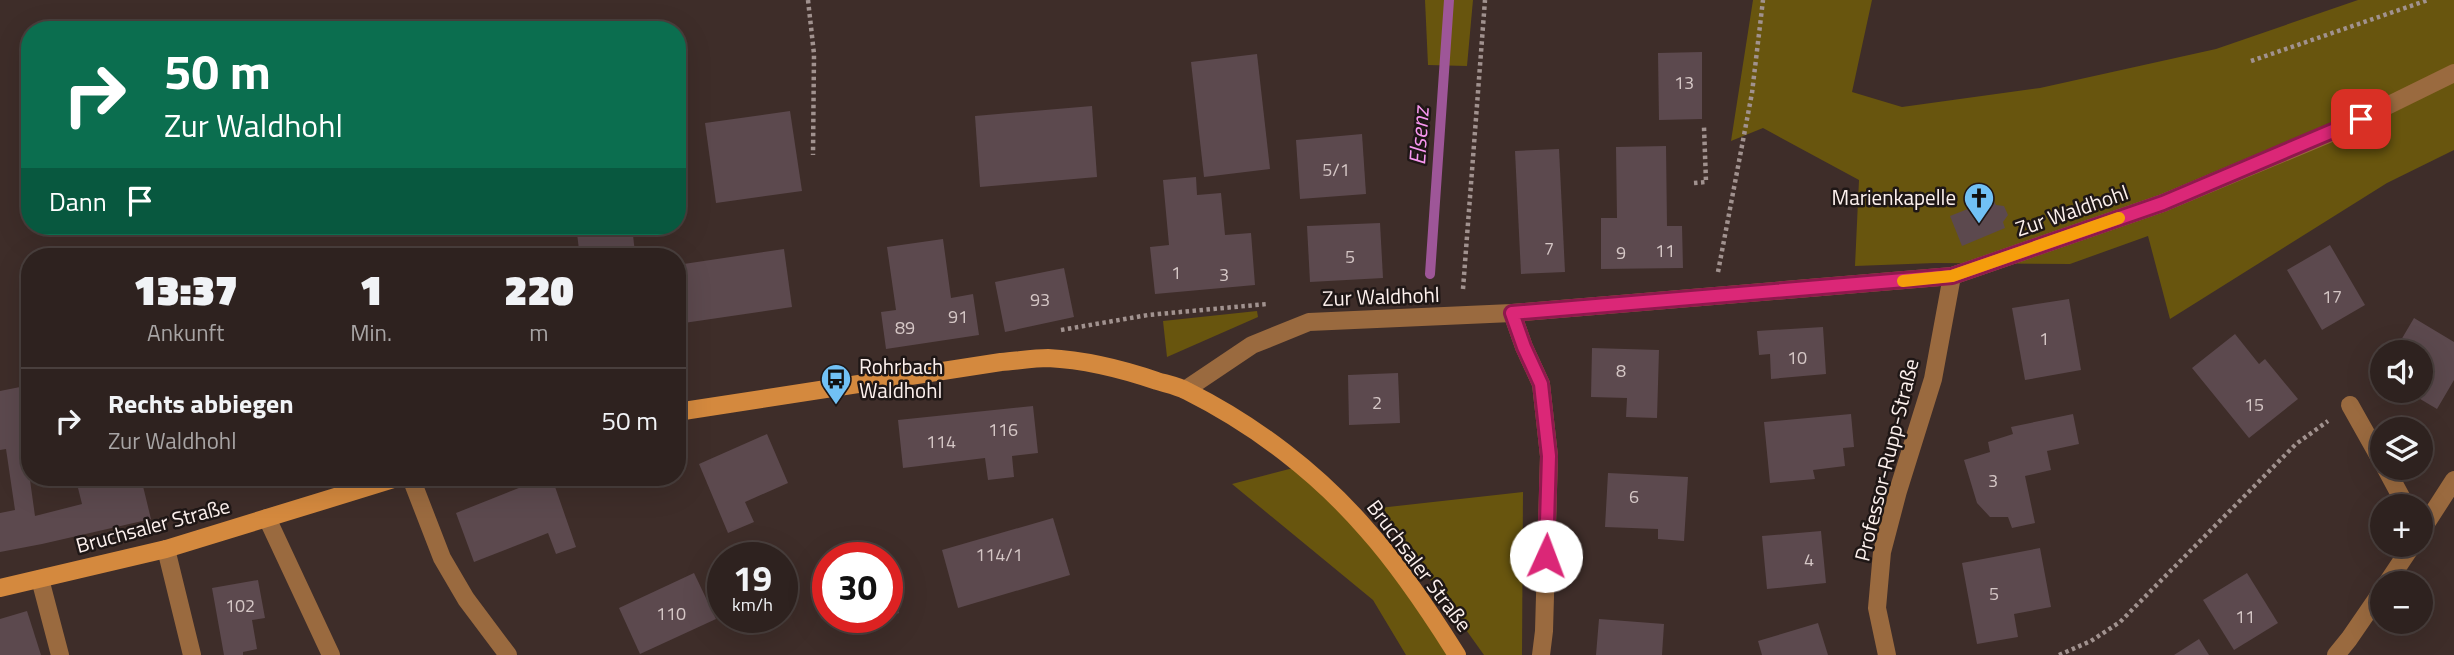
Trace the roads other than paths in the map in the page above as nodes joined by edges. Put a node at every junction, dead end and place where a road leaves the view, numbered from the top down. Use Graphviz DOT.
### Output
graph roads {
  1 [pos="2454,73"];
  2 [pos="1952,276"];
  3 [pos="1512,313"];
  4 [pos="1185,390"];
  5 [pos="2350,405"];
  6 [pos="686,411"];
  7 [pos="2370,441"];
  8 [pos="2454,480"];
  9 [pos="371,486"];
  10 [pos="414,486"];
  11 [pos="2433,512"];
  12 [pos="267,518"];
  13 [pos="166,549"];
  14 [pos="40,579"];
  15 [pos="0,588"];
  16 [pos="2370,608"];
  17 [pos="60,655"];
  18 [pos="192,655"];
  19 [pos="331,655"];
  20 [pos="508,655"];
  21 [pos="1457,655"];
  22 [pos="1541,655"];
  23 [pos="1887,655"];
  24 [pos="2336,655"];
  1 -- 2 [label="street, Zur Waldhohl"];
  2 -- 3 [label="street, Zur Waldhohl"];
  2 -- 23 [label="street, Professor-Rupp-Straße"];
  3 -- 4 [label="street, Zur Waldhohl"];
  3 -- 22 [label="street"];
  4 -- 6 [label="main road, Bruchsaler Straße"];
  4 -- 21 [label="main road, Bruchsaler Straße"];
  5 -- 7 [label="street"];
  8 -- 11 [label="street"];
  9 -- 12 [label="main road, Bruchsaler Straße"];
  10 -- 20 [label="street"];
  12 -- 13 [label="main road, Bruchsaler Straße"];
  12 -- 19 [label="street"];
  13 -- 14 [label="main road, Bruchsaler Straße"];
  13 -- 18 [label="street"];
  14 -- 15 [label="main road, Bruchsaler Straße"];
  14 -- 17 [label="street"];
  16 -- 24 [label="street"];
}
